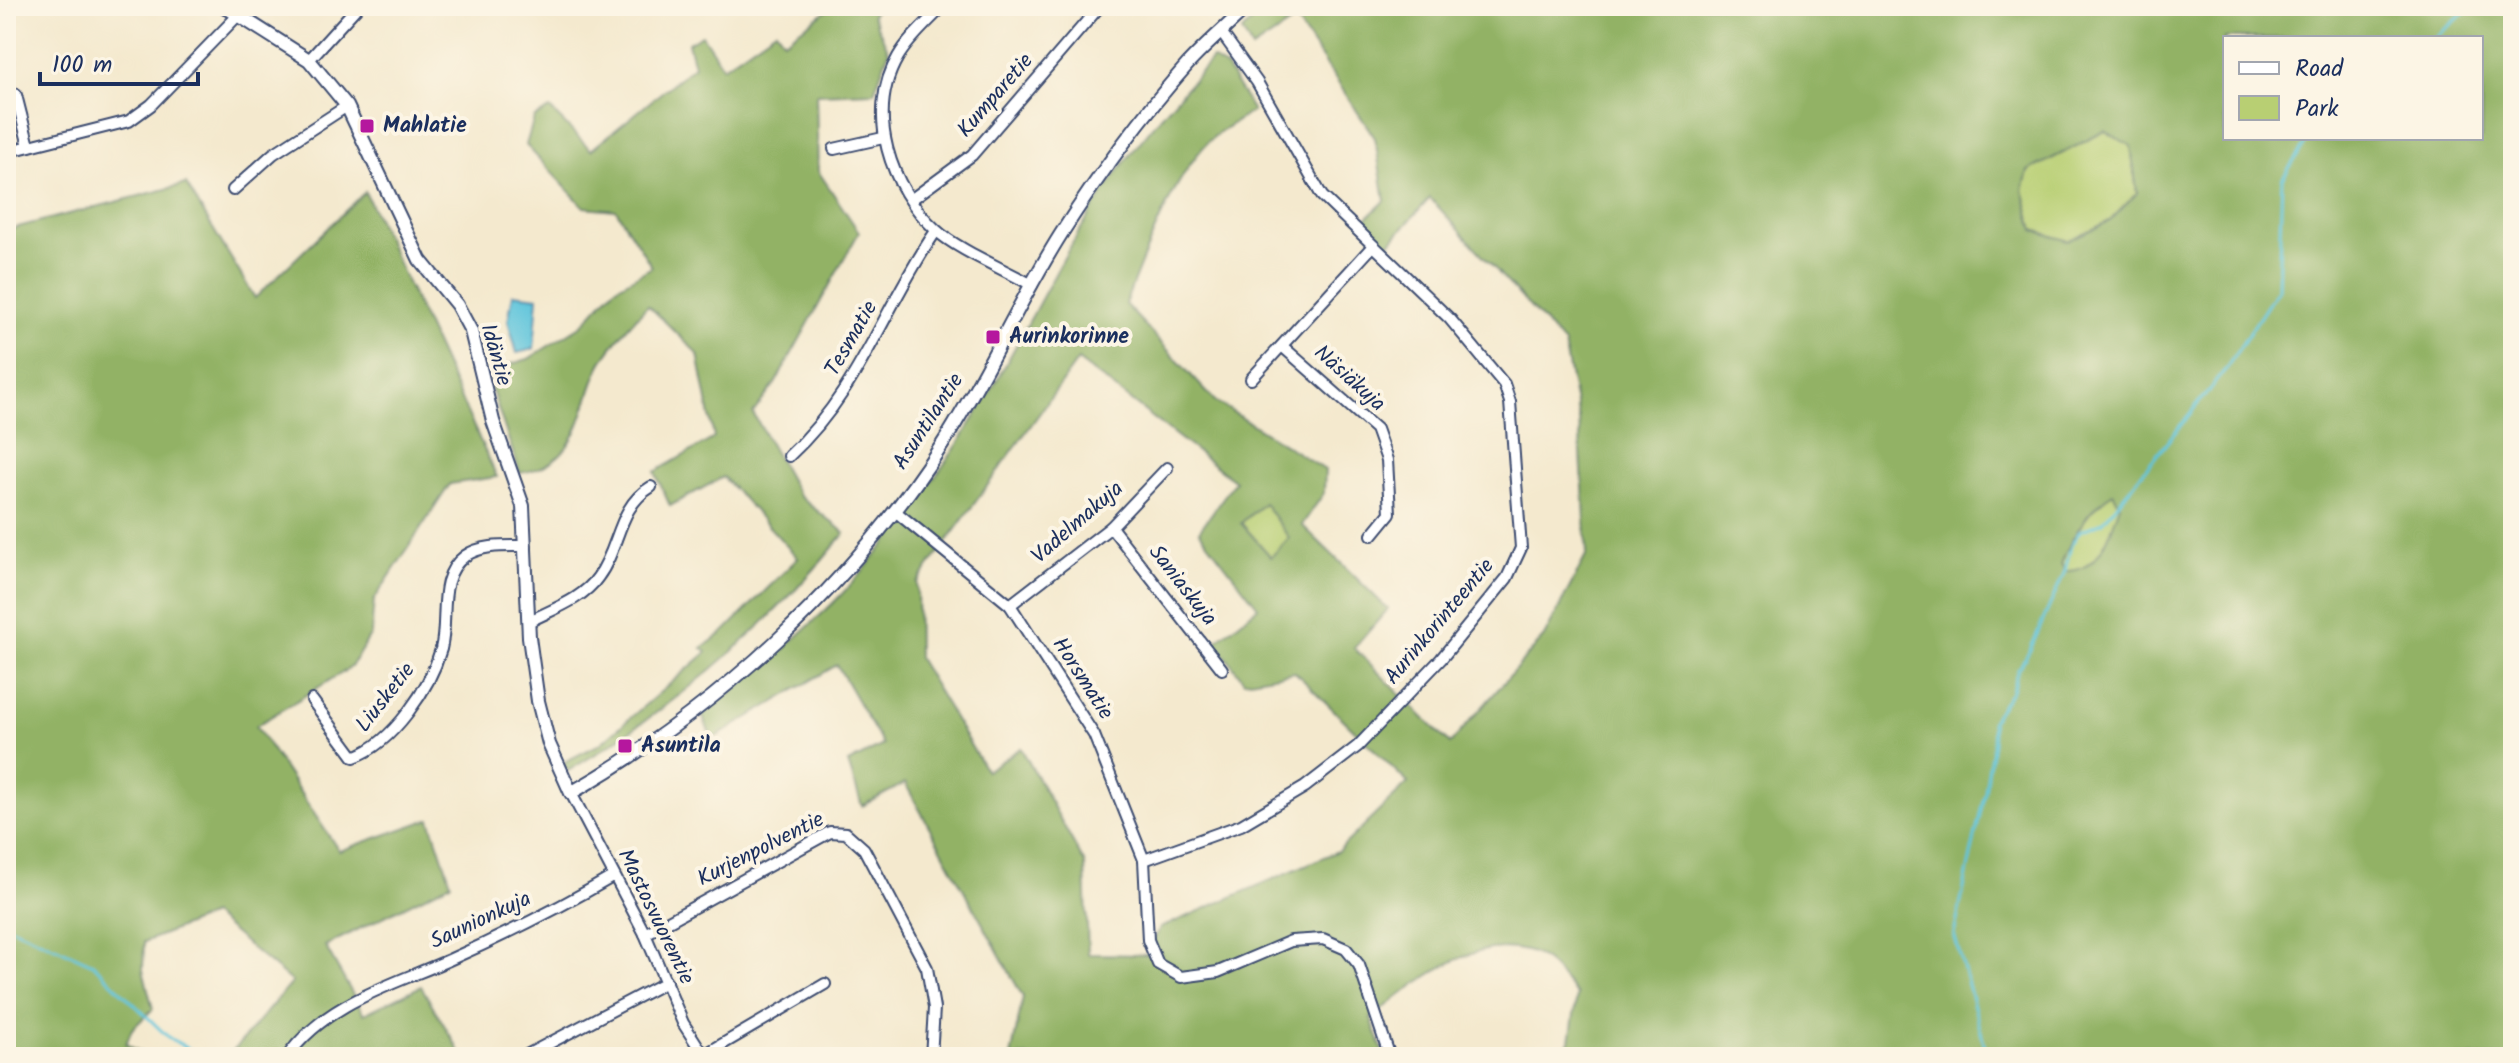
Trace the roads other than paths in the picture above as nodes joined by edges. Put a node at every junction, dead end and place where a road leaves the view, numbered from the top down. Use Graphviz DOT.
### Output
graph roads {
  1 [pos="224,6"];
  2 [pos="358,6"];
  3 [pos="943,6"];
  4 [pos="1100,6"];
  5 [pos="1248,6"];
  6 [pos="243,11"];
  7 [pos="1221,32"];
  8 [pos="309,60"];
  9 [pos="6,87"];
  10 [pos="347,106"];
  11 [pos="883,138"];
  12 [pos="29,146"];
  13 [pos="834,149"];
  14 [pos="6,152"];
  15 [pos="233,190"];
  16 [pos="912,199"];
  17 [pos="936,231"];
  18 [pos="1372,247"];
  19 [pos="1032,285"];
  20 [pos="1282,346"];
  21 [pos="1251,379"];
  22 [pos="789,456"];
  23 [pos="1167,468"];
  24 [pos="651,487"];
  25 [pos="895,511"];
  26 [pos="1111,527"];
  27 [pos="1372,535"];
  28 [pos="526,546"];
  29 [pos="1010,605"];
  30 [pos="530,621"];
  31 [pos="1222,669"];
  32 [pos="312,700"];
  33 [pos="571,793"];
  34 [pos="1144,860"];
  35 [pos="614,876"];
  36 [pos="645,934"];
  37 [pos="666,982"];
  38 [pos="825,984"];
  39 [pos="705,1056"];
  40 [pos="287,1057"];
  41 [pos="523,1057"];
  42 [pos="931,1057"];
  43 [pos="1390,1057"];
  1 -- 6 [label="street, Idäntie"];
  2 -- 8 [label="street"];
  3 -- 11 [label="street"];
  4 -- 16 [label="street, Kumparetie"];
  5 -- 7 [label="street, Asuntilantie"];
  6 -- 8 [label="street, Idäntie"];
  6 -- 12 [label="street"];
  7 -- 18 [label="street, Aurinkorinteentie"];
  7 -- 19 [label="street, Asuntilantie"];
  8 -- 10 [label="street, Idäntie"];
  9 -- 12 [label="street"];
  10 -- 15 [label="street"];
  10 -- 28 [label="street, Idäntie"];
  11 -- 13 [label="street"];
  11 -- 16 [label="street"];
  12 -- 14 [label="street"];
  16 -- 17 [label="street"];
  17 -- 19 [label="street"];
  17 -- 22 [label="street, Tesmatie"];
  18 -- 20 [label="street"];
  18 -- 34 [label="street, Aurinkorinteentie"];
  19 -- 25 [label="street, Asuntilantie"];
  20 -- 21 [label="street"];
  20 -- 27 [label="street, Näsiäkuja"];
  23 -- 26 [label="street, Vadelmakuja"];
  24 -- 30 [label="street"];
  25 -- 29 [label="street, Horsmatie"];
  25 -- 33 [label="street, Asuntilantie"];
  26 -- 29 [label="street, Vadelmakuja"];
  26 -- 31 [label="street, Saniaskuja"];
  28 -- 30 [label="street, Idäntie"];
  28 -- 32 [label="street, Liusketie"];
  29 -- 34 [label="street, Horsmatie"];
  30 -- 33 [label="street, Idäntie"];
  33 -- 35 [label="street, Mastosvuorentie"];
  34 -- 43 [label="street, Horsmatie"];
  35 -- 36 [label="street, Mastosvuorentie"];
  35 -- 40 [label="street, Saunionkuja"];
  36 -- 37 [label="street, Mastosvuorentie"];
  36 -- 42 [label="street, Kurjenpolventie"];
  37 -- 39 [label="street, Mastosvuorentie"];
  37 -- 41 [label="street"];
  38 -- 39 [label="street"];
}
